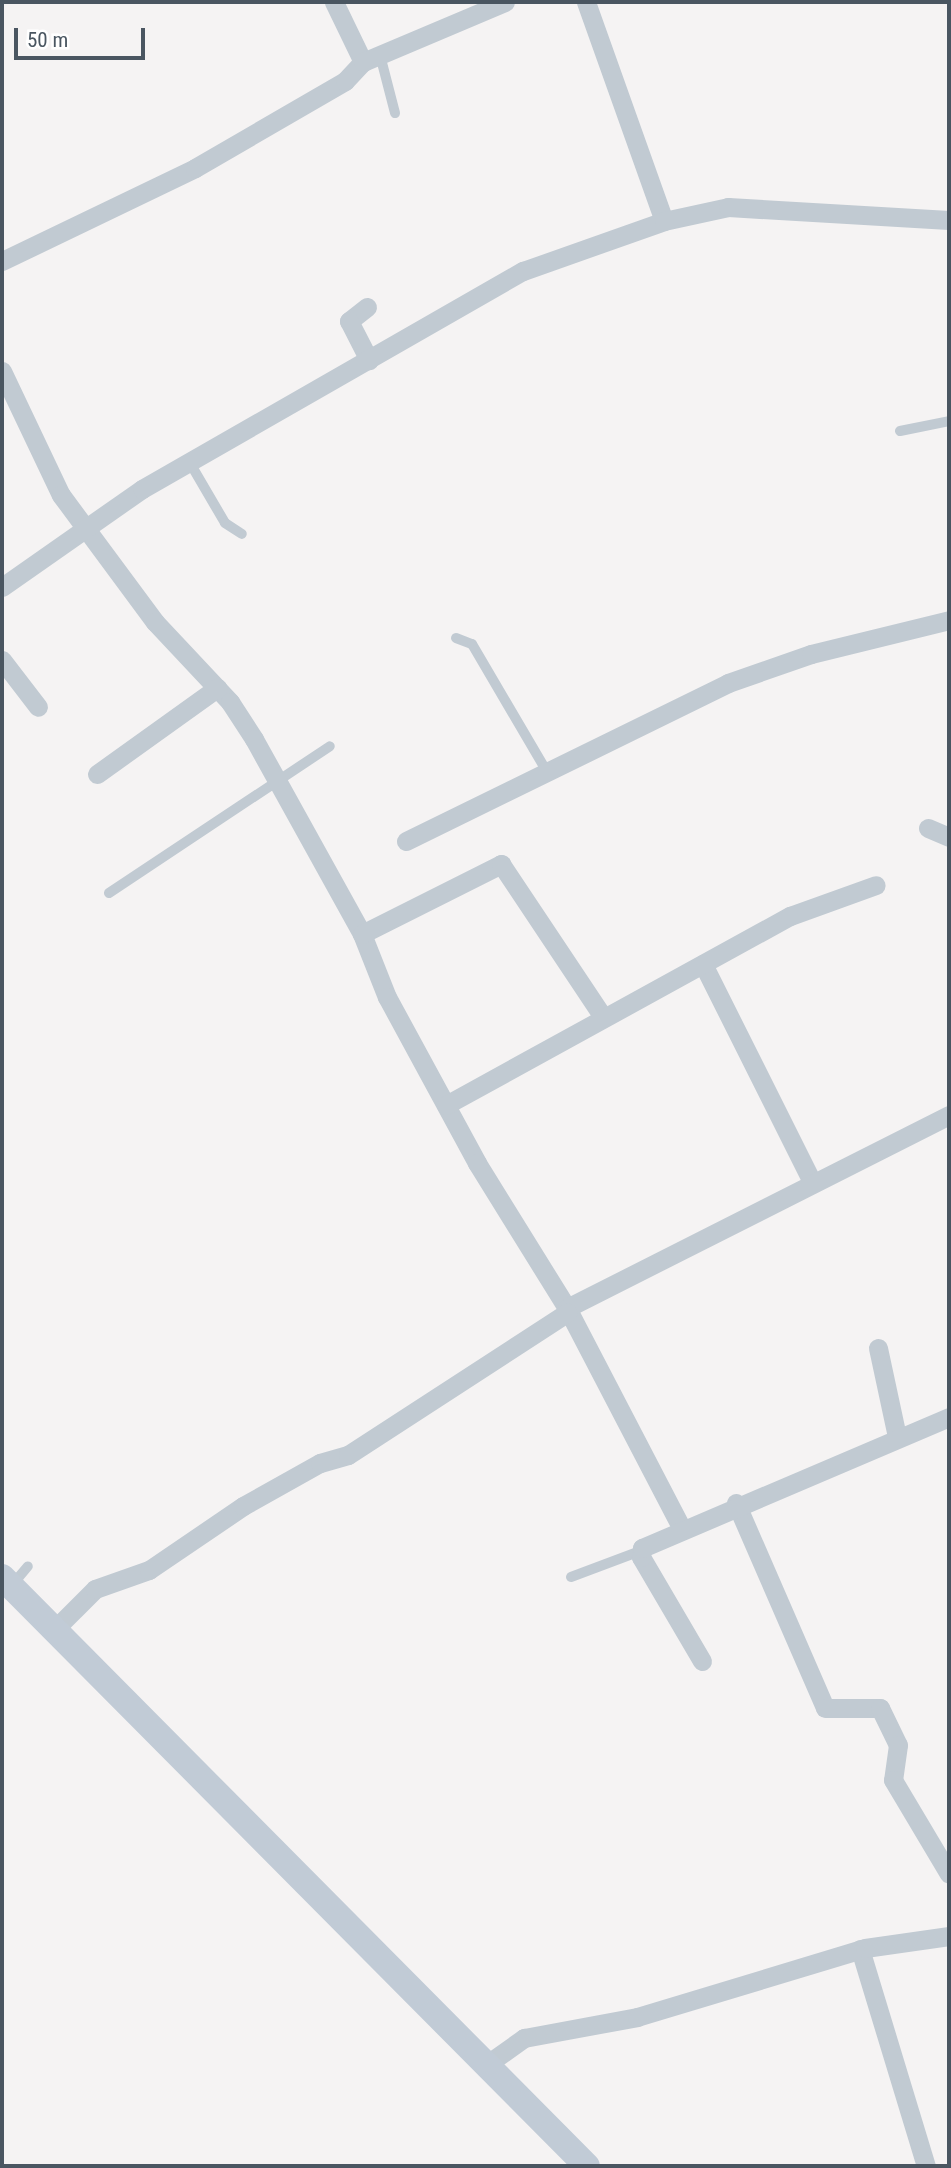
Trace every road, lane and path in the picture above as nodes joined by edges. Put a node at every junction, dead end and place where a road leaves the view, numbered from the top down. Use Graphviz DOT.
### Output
graph roads {
  1 [pos="334,2"];
  2 [pos="505,2"];
  3 [pos="586,2"];
  4 [pos="371,59"];
  5 [pos="395,113"];
  6 [pos="663,217"];
  7 [pos="949,220"];
  8 [pos="2,261"];
  9 [pos="367,307"];
  10 [pos="367,357"];
  11 [pos="2,371"];
  12 [pos="949,421"];
  13 [pos="900,431"];
  14 [pos="190,463"];
  15 [pos="83,526"];
  16 [pos="243,534"];
  17 [pos="2,587"];
  18 [pos="949,620"];
  19 [pos="456,638"];
  20 [pos="2,660"];
  21 [pos="217,688"];
  22 [pos="38,707"];
  23 [pos="330,746"];
  24 [pos="546,770"];
  25 [pos="97,774"];
  26 [pos="281,776"];
  27 [pos="928,828"];
  28 [pos="949,837"];
  29 [pos="406,841"];
  30 [pos="876,885"];
  31 [pos="109,893"];
  32 [pos="366,931"];
  33 [pos="703,964"];
  34 [pos="603,1017"];
  35 [pos="448,1104"];
  36 [pos="949,1115"];
  37 [pos="812,1182"];
  38 [pos="570,1308"];
  39 [pos="878,1348"];
  40 [pos="949,1417"];
  41 [pos="897,1437"];
  42 [pos="736,1503"];
  43 [pos="681,1527"];
  44 [pos="640,1551"];
  45 [pos="28,1566"];
  46 [pos="571,1577"];
  47 [pos="5,1590"];
  48 [pos="54,1630"];
  49 [pos="702,1661"];
  50 [pos="949,1874"];
  51 [pos="949,1936"];
  52 [pos="860,1950"];
  53 [pos="486,2064"];
  54 [pos="911,2140"];
  55 [pos="587,2166"];
  56 [pos="919,2166"];
  57 [pos="926,2166"];
  1 -- 4 [label="street"];
  2 -- 4 [label="street"];
  3 -- 6 [label="street"];
  4 -- 5 [label="lane"];
  4 -- 8 [label="street"];
  6 -- 7 [label="street"];
  6 -- 10 [label="street"];
  9 -- 10 [label="street"];
  10 -- 14 [label="street"];
  11 -- 15 [label="street"];
  12 -- 13 [label="lane"];
  14 -- 15 [label="street"];
  14 -- 16 [label="lane"];
  15 -- 17 [label="street"];
  15 -- 21 [label="street"];
  18 -- 24 [label="street"];
  19 -- 24 [label="lane"];
  20 -- 22 [label="street"];
  21 -- 25 [label="street"];
  21 -- 26 [label="street"];
  23 -- 26 [label="lane"];
  24 -- 29 [label="street"];
  26 -- 31 [label="lane"];
  26 -- 32 [label="street"];
  27 -- 28 [label="street"];
  30 -- 33 [label="street"];
  32 -- 34 [label="street"];
  32 -- 35 [label="street"];
  33 -- 34 [label="street"];
  33 -- 37 [label="street"];
  34 -- 35 [label="street"];
  35 -- 38 [label="street"];
  36 -- 37 [label="street"];
  37 -- 38 [label="street"];
  38 -- 43 [label="street"];
  38 -- 48 [label="street"];
  39 -- 41 [label="street"];
  40 -- 41 [label="street"];
  41 -- 42 [label="street"];
  42 -- 43 [label="street"];
  42 -- 50 [label="street"];
  43 -- 44 [label="street"];
  44 -- 46 [label="lane"];
  44 -- 49 [label="street"];
  45 -- 47 [label="lane"];
  47 -- 48 [label="street"];
  48 -- 53 [label="street"];
  51 -- 52 [label="street"];
  52 -- 53 [label="street"];
  52 -- 57 [label="street"];
  53 -- 55 [label="street"];
  54 -- 56 [label="lane"];
}
